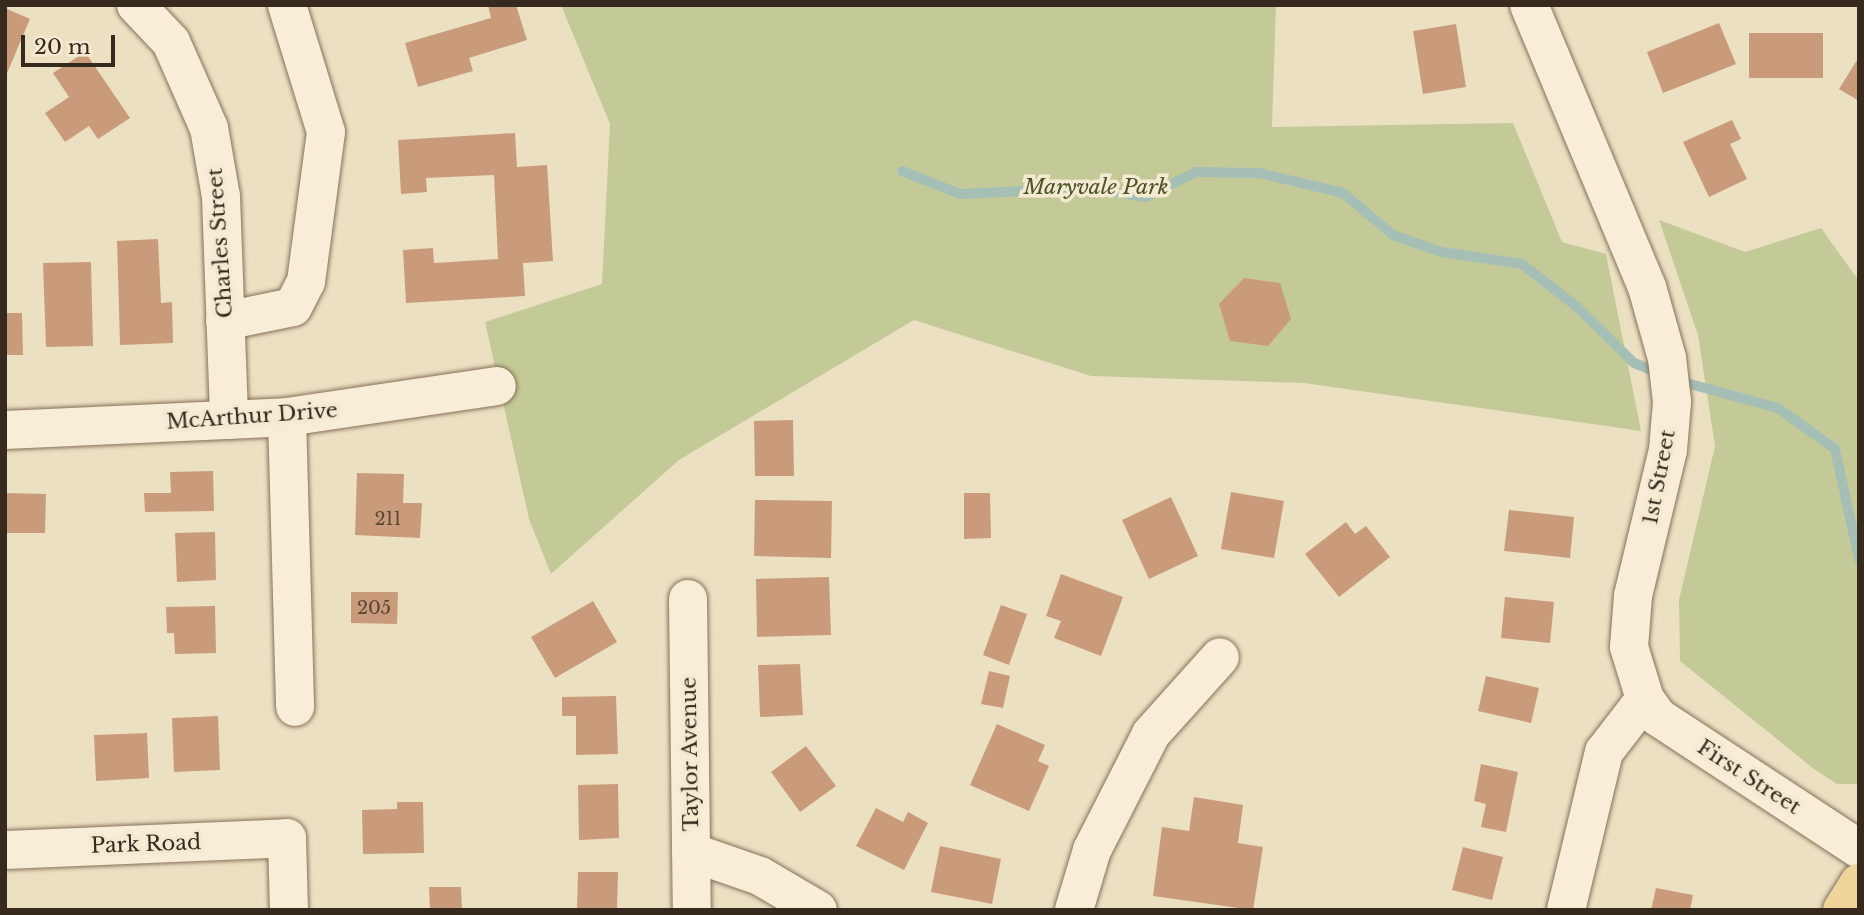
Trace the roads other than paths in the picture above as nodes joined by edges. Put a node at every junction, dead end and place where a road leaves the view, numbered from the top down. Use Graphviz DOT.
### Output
graph roads {
  1 [pos="136,5"];
  2 [pos="287,5"];
  3 [pos="1529,5"];
  4 [pos="225,321"];
  5 [pos="497,386"];
  6 [pos="287,418"];
  7 [pos="229,420"];
  8 [pos="5,430"];
  9 [pos="688,599"];
  10 [pos="1220,657"];
  11 [pos="1645,699"];
  12 [pos="295,707"];
  13 [pos="1859,849"];
  14 [pos="5,850"];
  15 [pos="691,852"];
  16 [pos="1859,883"];
  17 [pos="289,910"];
  18 [pos="692,910"];
  19 [pos="818,910"];
  20 [pos="1074,910"];
  21 [pos="1566,910"];
  22 [pos="1842,910"];
  1 -- 4 [label="street, Charles Street"];
  2 -- 4 [label="street"];
  3 -- 11 [label="street, 1st Street"];
  4 -- 7 [label="street, Charles Street"];
  5 -- 6 [label="street, McArthur Drive"];
  6 -- 7 [label="street, McArthur Drive"];
  6 -- 12 [label="street"];
  7 -- 8 [label="street, McArthur Drive"];
  9 -- 15 [label="street, Taylor Avenue"];
  10 -- 20 [label="street"];
  11 -- 13 [label="street, First Street"];
  11 -- 21 [label="street"];
  14 -- 17 [label="street, Park Road"];
  15 -- 18 [label="street, Taylor Avenue"];
  15 -- 19 [label="street"];
  16 -- 22 [label="main road"];
}
